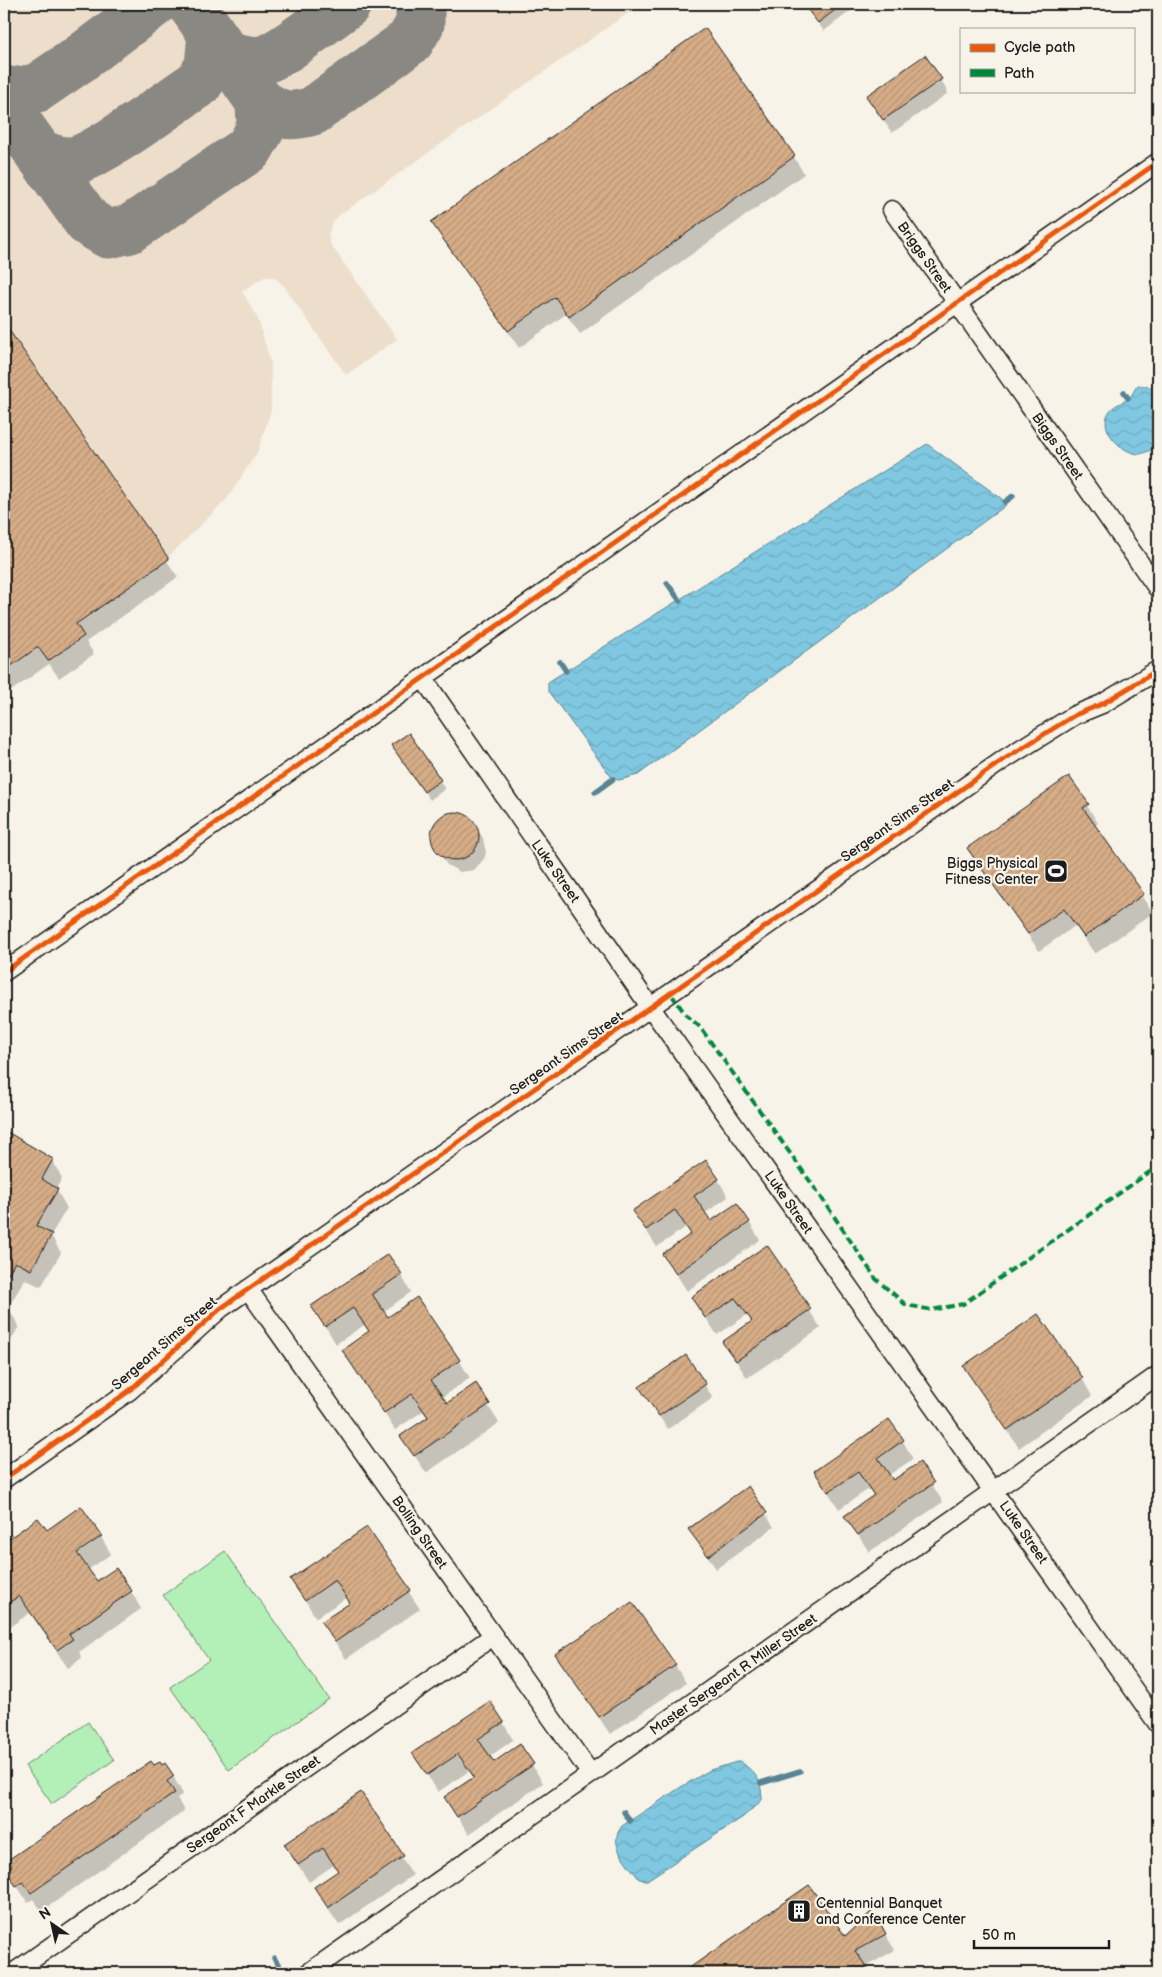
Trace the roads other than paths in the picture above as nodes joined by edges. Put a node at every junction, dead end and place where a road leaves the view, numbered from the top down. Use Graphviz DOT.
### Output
graph roads {
  1 [pos="1158,162"];
  2 [pos="892,210"];
  3 [pos="958,303"];
  4 [pos="1158,589"];
  5 [pos="1158,670"];
  6 [pos="423,678"];
  7 [pos="4,972"];
  8 [pos="651,1008"];
  9 [pos="248,1289"];
  10 [pos="1158,1375"];
  11 [pos="4,1479"];
  12 [pos="994,1490"];
  13 [pos="493,1636"];
  14 [pos="1158,1724"];
  15 [pos="591,1774"];
  16 [pos="13,1973"];
  17 [pos="308,1973"];
  1 -- 3 [label="street"];
  2 -- 3 [label="street, Briggs Street"];
  3 -- 4 [label="street, Biggs Street"];
  3 -- 6 [label="street"];
  5 -- 8 [label="street, Sergeant Sims Street"];
  6 -- 7 [label="street"];
  6 -- 8 [label="street, Luke Street"];
  8 -- 9 [label="street, Sergeant Sims Street"];
  8 -- 12 [label="street, Luke Street"];
  9 -- 11 [label="street, Sergeant Sims Street"];
  9 -- 13 [label="street, Bolling Street"];
  10 -- 12 [label="street, Master Sergeant R Miller Street"];
  12 -- 14 [label="street, Luke Street"];
  12 -- 15 [label="street, Master Sergeant R Miller Street"];
  13 -- 15 [label="street, Bolling Street"];
  13 -- 16 [label="street, Sergeant F Markle Street"];
  15 -- 17 [label="street, Master Sergeant R Miller Street"];
}
